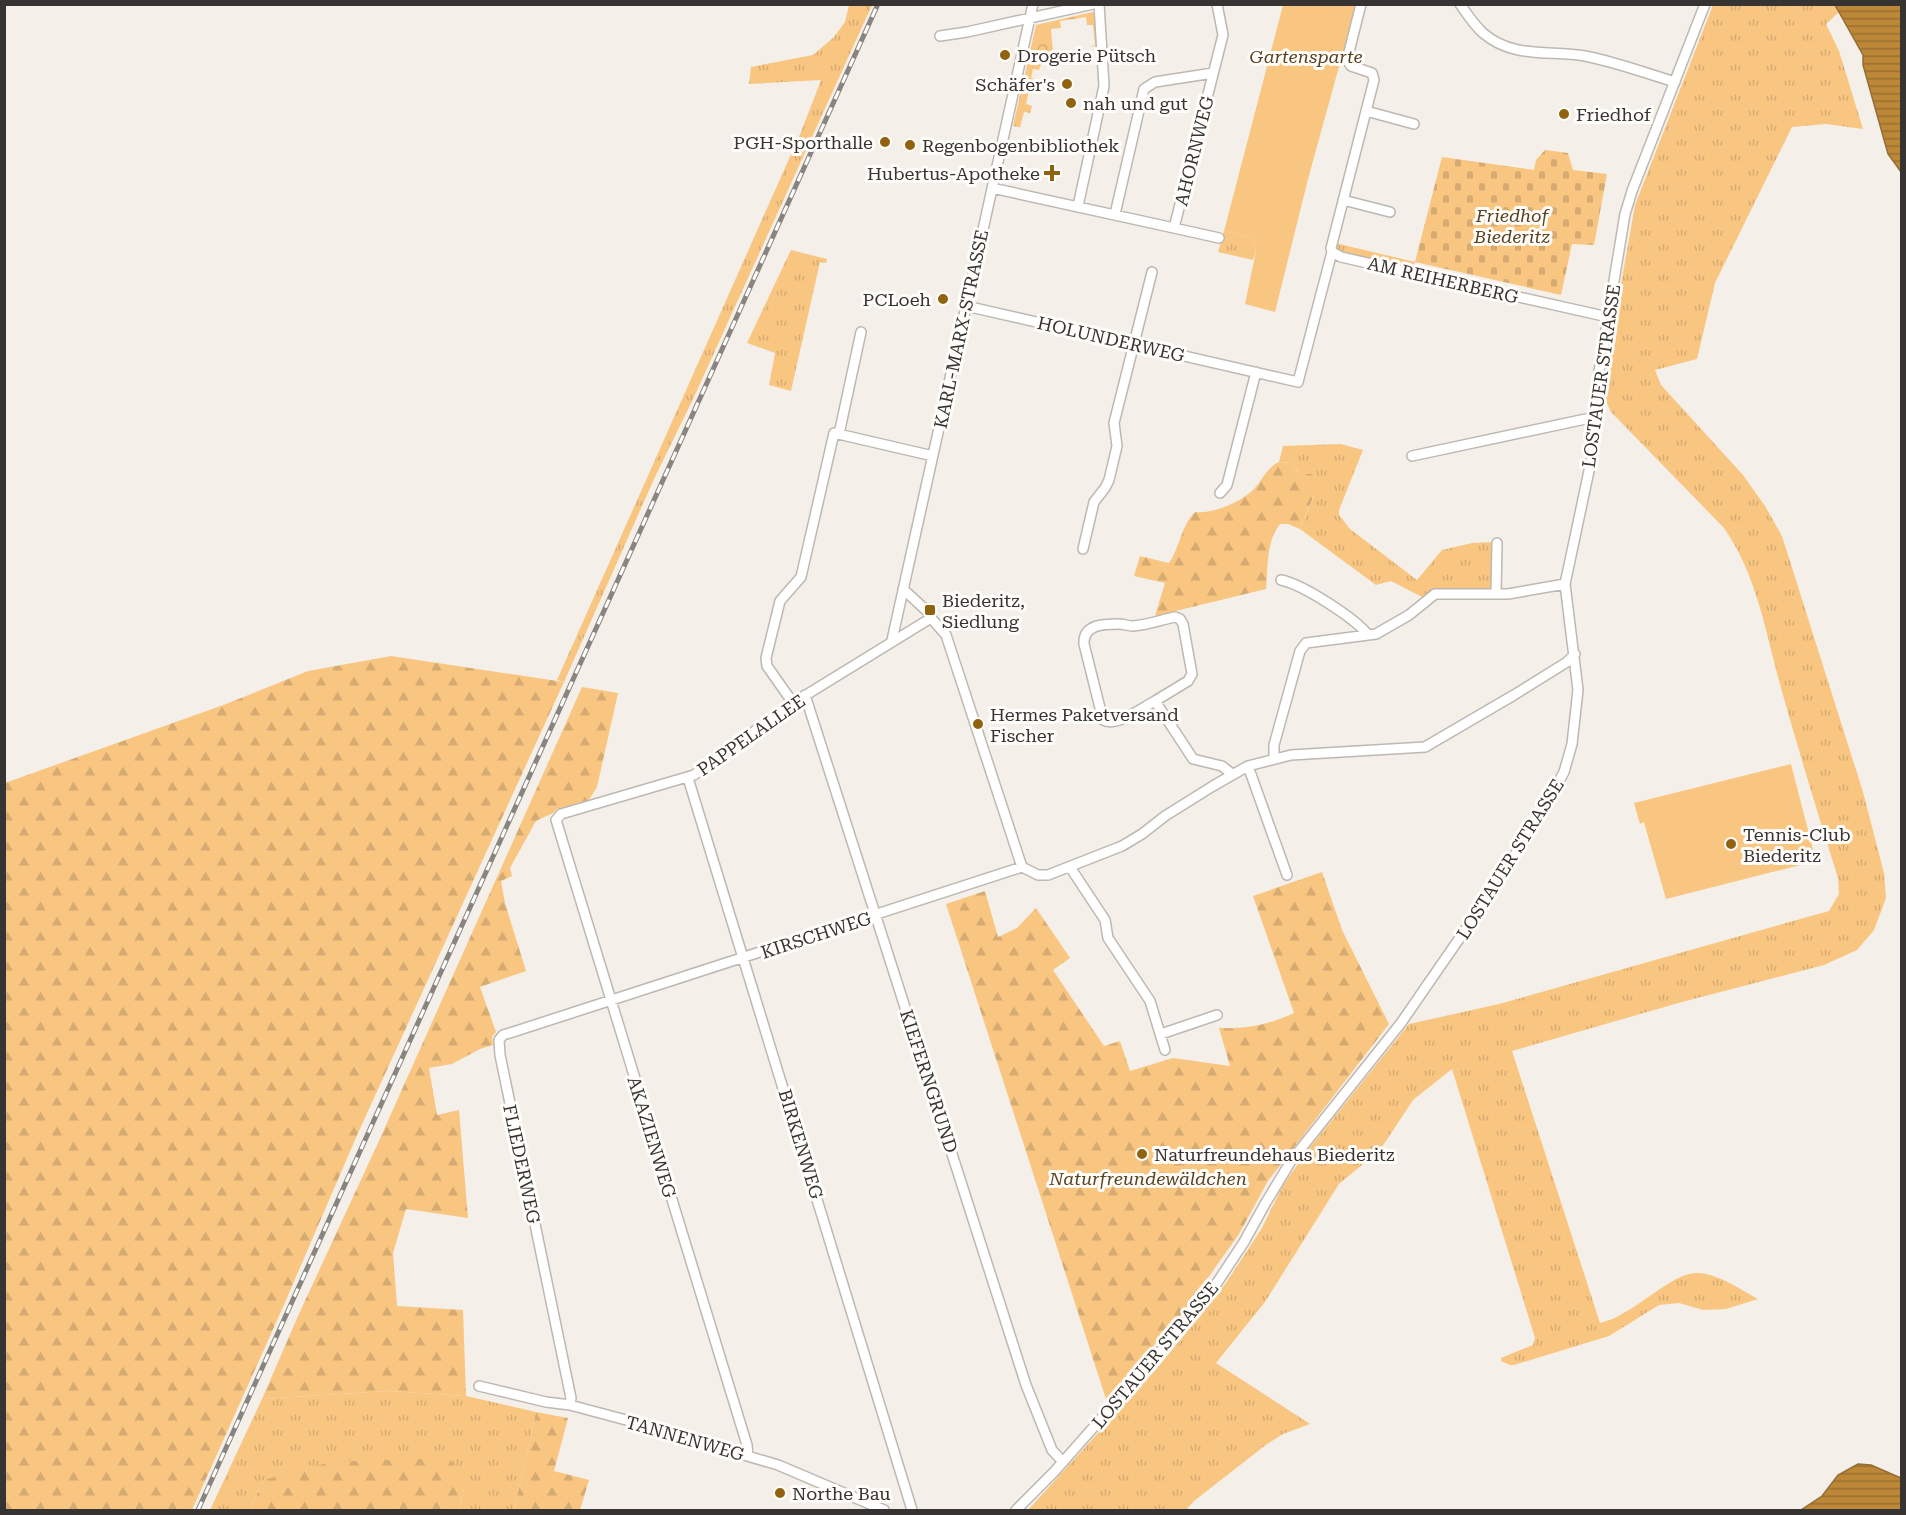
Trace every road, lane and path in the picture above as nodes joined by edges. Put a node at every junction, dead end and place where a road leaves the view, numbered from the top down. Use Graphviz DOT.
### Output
graph roads {
  1 [pos="1033,4"];
  2 [pos="1093,4"];
  3 [pos="1099,4"];
  4 [pos="1217,4"];
  5 [pos="1361,4"];
  6 [pos="1460,4"];
  7 [pos="1705,4"];
  8 [pos="1030,19"];
  9 [pos="940,36"];
  10 [pos="1213,73"];
  11 [pos="1675,82"];
  12 [pos="1366,111"];
  13 [pos="1414,124"];
  14 [pos="992,188"];
  15 [pos="1343,200"];
  16 [pos="1078,206"];
  17 [pos="1390,212"];
  18 [pos="1115,214"];
  19 [pos="1174,228"];
  20 [pos="1219,238"];
  21 [pos="1332,252"];
  22 [pos="1152,272"];
  23 [pos="966,306"];
  24 [pos="1608,317"];
  25 [pos="861,332"];
  26 [pos="1134,344"];
  27 [pos="1256,372"];
  28 [pos="1595,417"];
  29 [pos="839,434"];
  30 [pos="933,456"];
  31 [pos="1412,456"];
  32 [pos="1220,492"];
  33 [pos="1497,543"];
  34 [pos="1083,549"];
  35 [pos="1281,580"];
  36 [pos="1565,584"];
  37 [pos="903,589"];
  38 [pos="1496,593"];
  39 [pos="931,618"];
  40 [pos="1368,635"];
  41 [pos="892,640"];
  42 [pos="1575,654"];
  43 [pos="805,695"];
  44 [pos="1155,700"];
  45 [pos="793,703"];
  46 [pos="1274,758"];
  47 [pos="1248,766"];
  48 [pos="1232,774"];
  49 [pos="688,778"];
  50 [pos="556,818"];
  51 [pos="1022,867"];
  52 [pos="1070,867"];
  53 [pos="1287,875"];
  54 [pos="876,915"];
  55 [pos="744,958"];
  56 [pos="610,1002"];
  57 [pos="1217,1015"];
  58 [pos="1161,1034"];
  59 [pos="1166,1050"];
  60 [pos="479,1386"];
  61 [pos="570,1405"];
  62 [pos="748,1456"];
  63 [pos="1063,1462"];
  64 [pos="884,1510"];
  65 [pos="912,1510"];
  66 [pos="1016,1510"];
  1 -- 8 [label="street, KARL-MARX-STRASSE"];
  2 -- 8 [label="street"];
  3 -- 16 [label="street"];
  4 -- 10 [label="street, AHORNWEG"];
  5 -- 12 [label="street"];
  6 -- 11 [label="street"];
  7 -- 11 [label="street, LOSTAUER STRASSE"];
  8 -- 9 [label="street"];
  8 -- 14 [label="street, KARL-MARX-STRASSE"];
  10 -- 18 [label="street, AHORNWEG"];
  10 -- 19 [label="street, AHORNWEG"];
  11 -- 24 [label="street, LOSTAUER STRASSE"];
  12 -- 13 [label="street"];
  12 -- 15 [label="street"];
  14 -- 16 [label="street, AHORNWEG"];
  14 -- 23 [label="street, KARL-MARX-STRASSE"];
  15 -- 17 [label="street"];
  15 -- 21 [label="street"];
  16 -- 18 [label="street, AHORNWEG"];
  18 -- 19 [label="street, AHORNWEG"];
  19 -- 20 [label="street, AHORNWEG"];
  21 -- 24 [label="street, AM REIHERBERG"];
  21 -- 27 [label="street, HOLUNDERWEG"];
  22 -- 26 [label="street"];
  23 -- 26 [label="street, HOLUNDERWEG"];
  23 -- 30 [label="street, KARL-MARX-STRASSE"];
  24 -- 28 [label="street, LOSTAUER STRASSE"];
  25 -- 29 [label="street"];
  26 -- 27 [label="street, HOLUNDERWEG"];
  26 -- 34 [label="street"];
  27 -- 32 [label="street"];
  28 -- 31 [label="street"];
  28 -- 36 [label="street, LOSTAUER STRASSE"];
  29 -- 30 [label="street"];
  29 -- 45 [label="street"];
  30 -- 37 [label="street, KARL-MARX-STRASSE"];
  33 -- 38 [label="street"];
  35 -- 40 [label="street"];
  36 -- 38 [label="street"];
  36 -- 42 [label="street, LOSTAUER STRASSE"];
  37 -- 39 [label="street"];
  37 -- 41 [label="street, KARL-MARX-STRASSE"];
  38 -- 40 [label="street"];
  39 -- 41 [label="street, PAPPELALLEE"];
  39 -- 51 [label="street"];
  40 -- 46 [label="street"];
  41 -- 43 [label="street, PAPPELALLEE"];
  42 -- 46 [label="street"];
  42 -- 63 [label="street, LOSTAUER STRASSE"];
  43 -- 45 [label="street, PAPPELALLEE"];
  43 -- 54 [label="street, KIEFERNGRUND"];
  44 -- 44 [label="street"];
  44 -- 48 [label="street"];
  45 -- 49 [label="street, PAPPELALLEE"];
  46 -- 47 [label="street"];
  47 -- 48 [label="street"];
  47 -- 53 [label="street"];
  48 -- 52 [label="street"];
  49 -- 50 [label="street, PAPPELALLEE"];
  49 -- 55 [label="street, BIRKENWEG"];
  50 -- 56 [label="street, AKAZIENWEG"];
  51 -- 52 [label="street"];
  51 -- 54 [label="street, KIRSCHWEG"];
  52 -- 58 [label="street"];
  54 -- 55 [label="street, KIRSCHWEG"];
  54 -- 63 [label="street, KIEFERNGRUND"];
  55 -- 56 [label="street, KIRSCHWEG"];
  55 -- 65 [label="street, BIRKENWEG"];
  56 -- 61 [label="street, FLIEDERWEG"];
  56 -- 62 [label="street, AKAZIENWEG"];
  57 -- 58 [label="street"];
  58 -- 59 [label="street"];
  60 -- 61 [label="street, TANNENWEG"];
  61 -- 62 [label="street, TANNENWEG"];
  62 -- 64 [label="street, TANNENWEG"];
  63 -- 66 [label="street, LOSTAUER STRASSE"];
}
